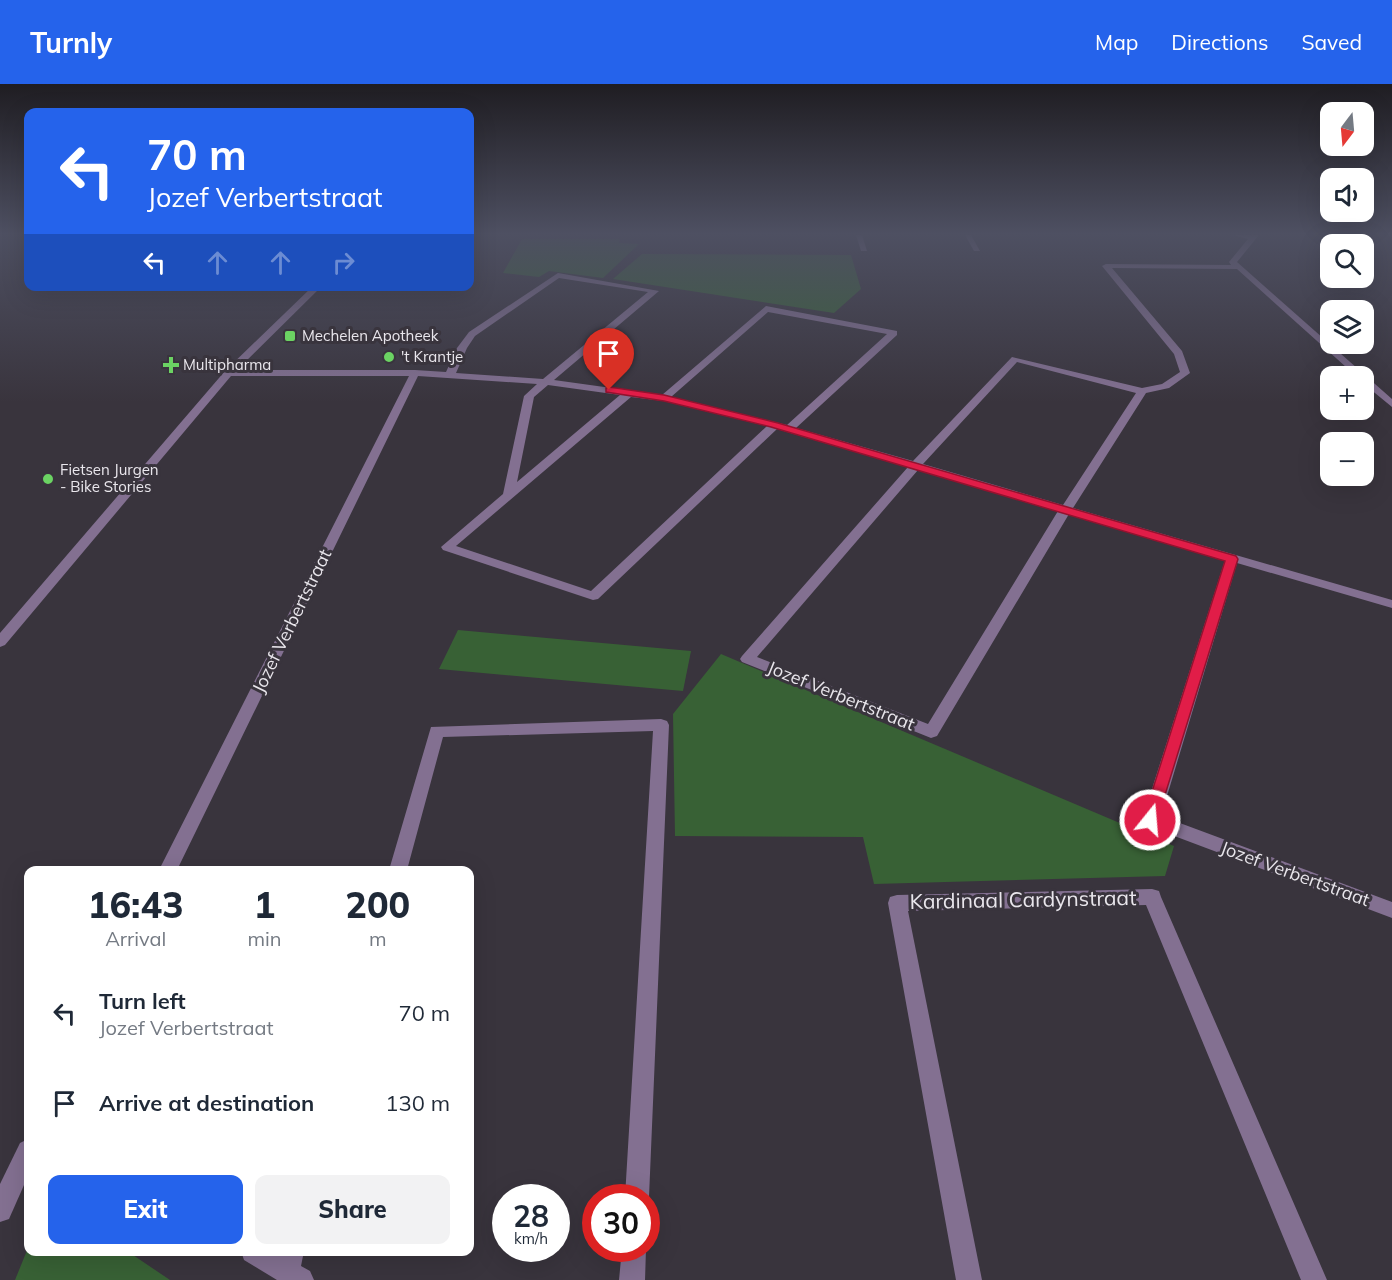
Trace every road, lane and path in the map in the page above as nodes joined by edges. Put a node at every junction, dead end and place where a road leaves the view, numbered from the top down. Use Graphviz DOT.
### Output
graph roads {
  1 [pos="313,291"];
  2 [pos="535,291"];
  3 [pos="654,291"];
  4 [pos="1128,291"];
  5 [pos="1267,291"];
  6 [pos="1349,366"];
  7 [pos="415,373"];
  8 [pos="228,374"];
  9 [pos="450,375"];
  10 [pos="544,382"];
  11 [pos="1374,388"];
  12 [pos="1142,391"];
  13 [pos="629,393"];
  14 [pos="664,398"];
  15 [pos="1392,404"];
  16 [pos="775,425"];
  17 [pos="789,429"];
  18 [pos="915,466"];
  19 [pos="508,496"];
  20 [pos="1065,510"];
  21 [pos="1232,559"];
  22 [pos="1392,604"];
  23 [pos="0,642"];
  24 [pos="170,866"];
  25 [pos="399,866"];
  26 [pos="1392,910"];
  27 [pos="24,1159"];
  28 [pos="638,1184"];
  29 [pos="0,1210"];
  30 [pos="266,1256"];
  31 [pos="634,1262"];
  32 [pos="293,1267"];
  33 [pos="633,1280"];
  34 [pos="969,1280"];
  35 [pos="1314,1280"];
  1 -- 8 [label="street"];
  2 -- 9 [label="street"];
  3 -- 10 [label="street"];
  4 -- 12 [label="street"];
  5 -- 6 [label="street"];
  7 -- 8 [label="street"];
  7 -- 9 [label="street"];
  7 -- 24 [label="street, Jozef Verbertstraat"];
  8 -- 23 [label="street"];
  9 -- 10 [label="street"];
  10 -- 13 [label="street"];
  10 -- 19 [label="street"];
  11 -- 15 [label="street"];
  12 -- 18 [label="street, Jozef Verbertstraat"];
  12 -- 20 [label="street, Jozef Verbertstraat"];
  13 -- 14 [label="street"];
  13 -- 19 [label="street"];
  14 -- 16 [label="street"];
  14 -- 17 [label="street"];
  16 -- 17 [label="street"];
  16 -- 19 [label="street"];
  17 -- 18 [label="street"];
  18 -- 20 [label="street"];
  18 -- 20 [label="street, Jozef Verbertstraat"];
  20 -- 21 [label="street"];
  21 -- 22 [label="street"];
  21 -- 26 [label="street, Jozef Verbertstraat"];
  25 -- 28 [label="street"];
  27 -- 29 [label="street"];
  30 -- 32 [label="street"];
  31 -- 33 [label="street"];
  34 -- 35 [label="street, Kardinaal Cardynstraat"];
}
